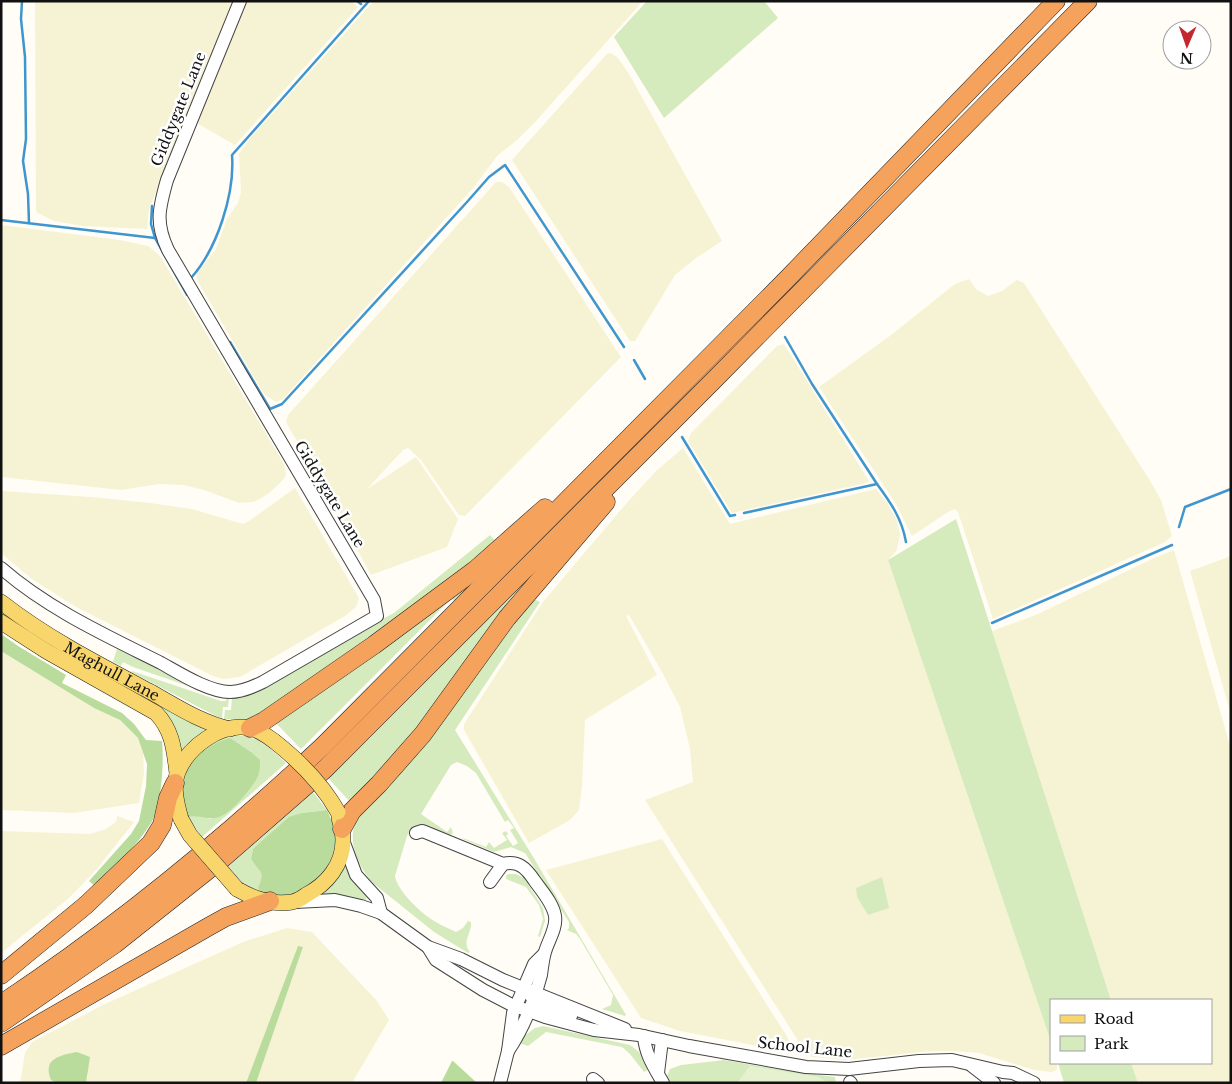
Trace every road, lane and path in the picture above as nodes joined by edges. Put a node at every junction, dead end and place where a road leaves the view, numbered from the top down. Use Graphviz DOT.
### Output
graph roads {
  1 [pos="240,1"];
  2 [pos="1056,1"];
  3 [pos="1088,1"];
  4 [pos="712,382"];
  5 [pos="654,412"];
  6 [pos="1,568"];
  7 [pos="1,602"];
  8 [pos="1,622"];
  9 [pos="250,728"];
  10 [pos="230,729"];
  11 [pos="176,778"];
  12 [pos="416,833"];
  13 [pos="342,835"];
  14 [pos="503,864"];
  15 [pos="490,882"];
  16 [pos="270,901"];
  17 [pos="294,902"];
  18 [pos="381,913"];
  19 [pos="428,947"];
  20 [pos="544,954"];
  21 [pos="450,955"];
  22 [pos="1,975"];
  23 [pos="523,988"];
  24 [pos="534,995"];
  25 [pos="1,1004"];
  26 [pos="517,1004"];
  27 [pos="528,1011"];
  28 [pos="1,1023"];
  29 [pos="616,1032"];
  30 [pos="642,1035"];
  31 [pos="662,1040"];
  32 [pos="1,1046"];
  33 [pos="507,1054"];
  34 [pos="970,1064"];
  35 [pos="1003,1072"];
  36 [pos="660,1078"];
  37 [pos="1018,1079"];
  38 [pos="500,1083"];
  39 [pos="994,1083"];
  40 [pos="1034,1083"];
  1 -- 6 [label="street, Giddygate Lane"];
  2 -- 5 [label="highway"];
  3 -- 4 [label="highway"];
  4 -- 13 [label="highway"];
  4 -- 28 [label="highway"];
  5 -- 9 [label="highway"];
  5 -- 25 [label="highway"];
  7 -- 10 [label="main road, Maghull Lane"];
  8 -- 11 [label="main road, Maghull Lane"];
  9 -- 10 [label="main road"];
  9 -- 13 [label="main road, bridge"];
  10 -- 11 [label="main road"];
  11 -- 16 [label="main road, bridge"];
  11 -- 22 [label="highway"];
  12 -- 14 [label="street"];
  13 -- 17 [label="main road"];
  13 -- 18 [label="street"];
  14 -- 15 [label="street"];
  14 -- 20 [label="street"];
  16 -- 17 [label="main road"];
  16 -- 32 [label="highway"];
  17 -- 18 [label="street"];
  18 -- 19 [label="street"];
  19 -- 21 [label="street, School Lane"];
  19 -- 26 [label="street, School Lane"];
  20 -- 23 [label="street"];
  20 -- 24 [label="street"];
  21 -- 23 [label="street, School Lane"];
  21 -- 26 [label="street, School Lane"];
  23 -- 24 [label="street, School Lane"];
  23 -- 26 [label="street"];
  24 -- 27 [label="street"];
  24 -- 29 [label="street, School Lane"];
  24 -- 30 [label="street, School Lane"];
  26 -- 27 [label="street, School Lane"];
  26 -- 33 [label="street"];
  27 -- 29 [label="street, School Lane"];
  27 -- 33 [label="street"];
  29 -- 30 [label="street, School Lane"];
  30 -- 31 [label="street, School Lane"];
  30 -- 36 [label="street"];
  31 -- 34 [label="street, School Lane"];
  31 -- 36 [label="street"];
  33 -- 38 [label="street"];
  34 -- 35 [label="street, School Lane"];
  34 -- 39 [label="street"];
  35 -- 37 [label="street, School Lane"];
  35 -- 39 [label="street"];
  37 -- 40 [label="street, School Lane"];
}
